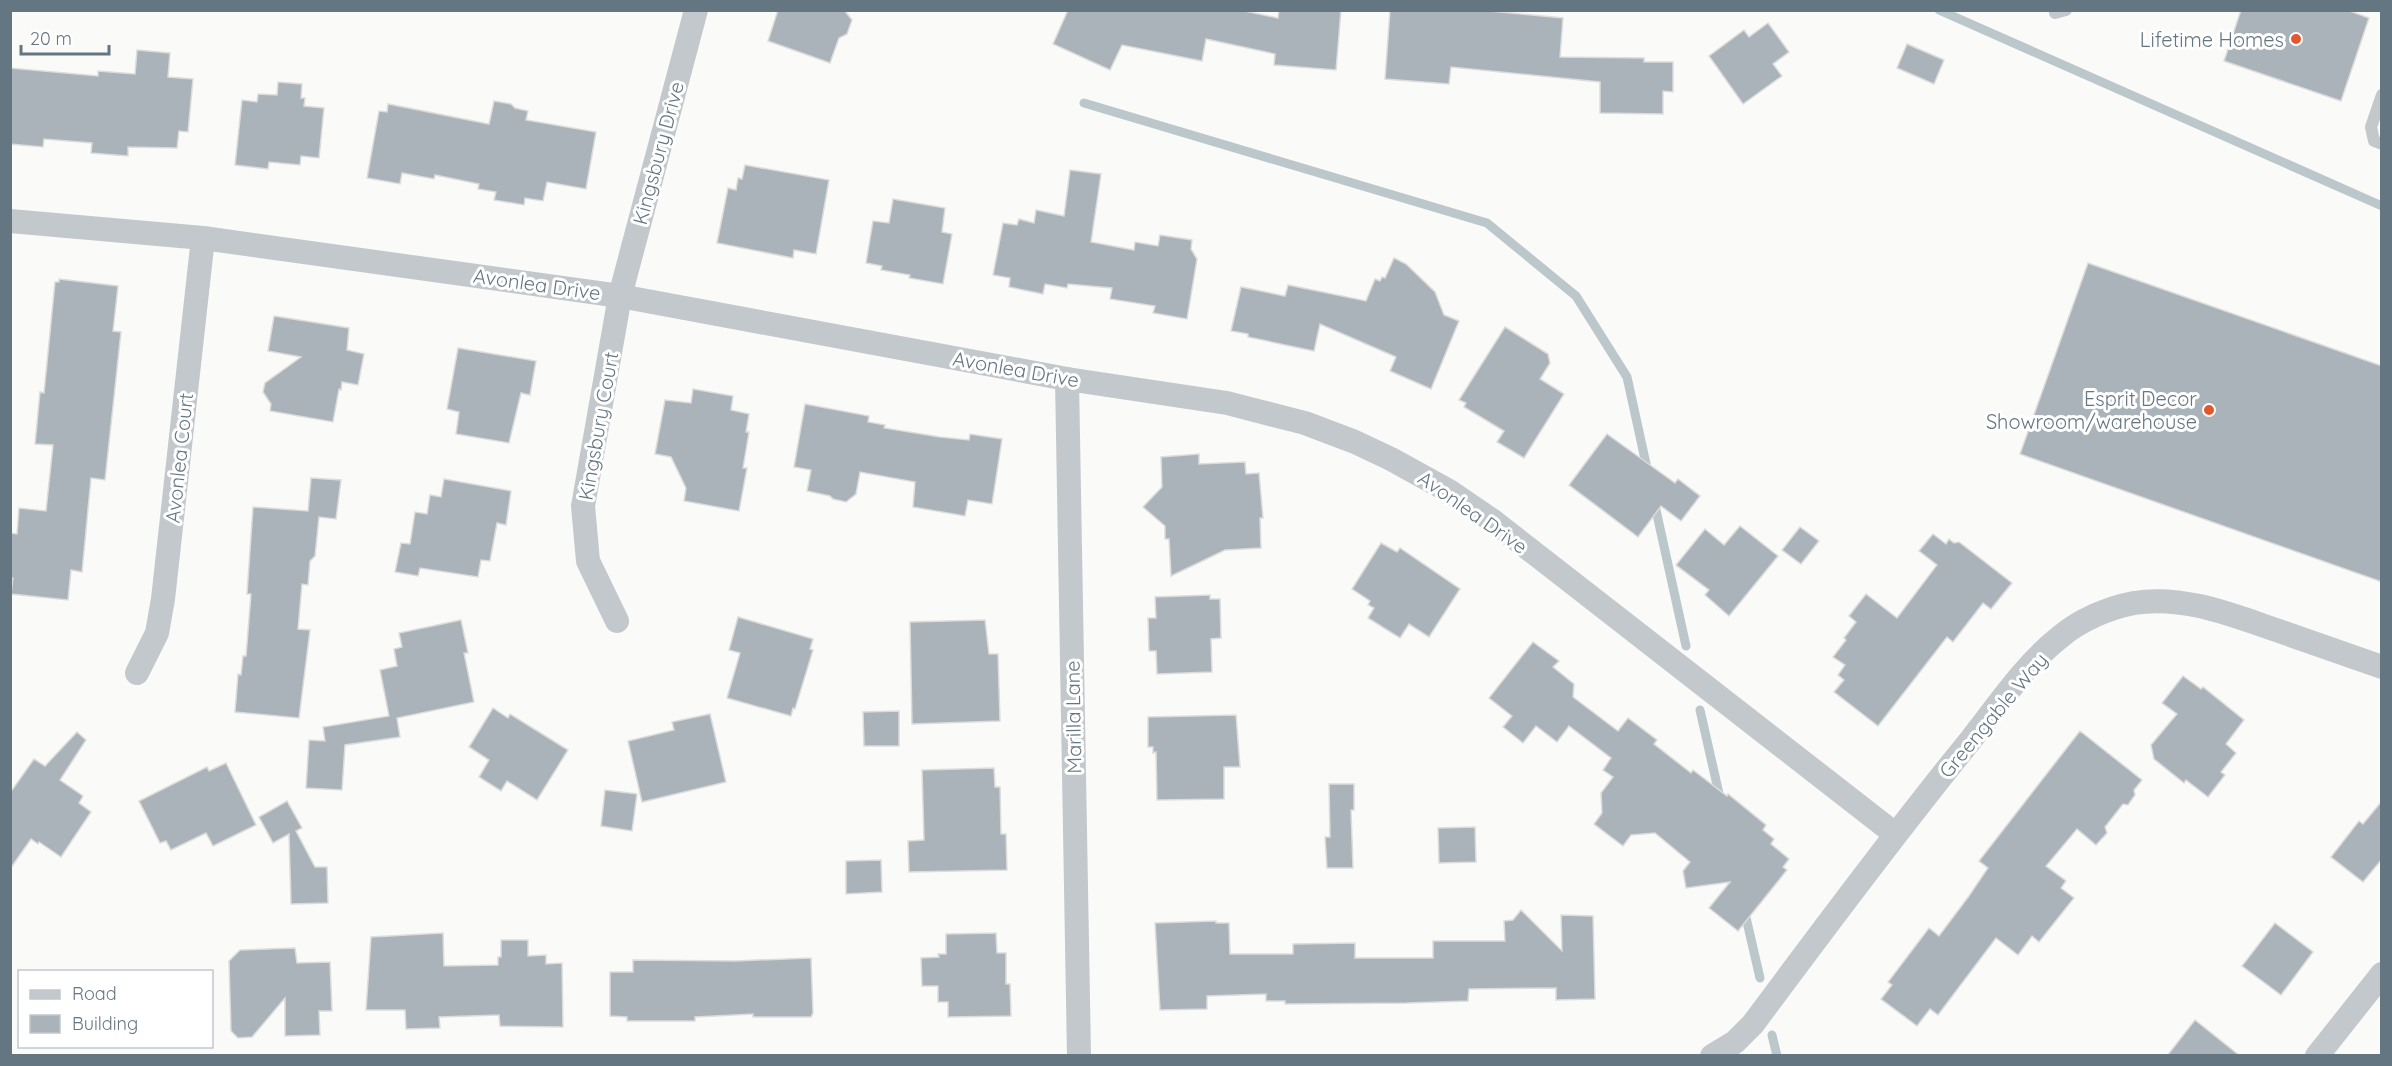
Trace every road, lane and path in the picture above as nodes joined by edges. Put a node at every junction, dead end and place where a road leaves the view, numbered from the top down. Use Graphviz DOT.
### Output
graph roads {
  1 [pos="696,10"];
  2 [pos="2055,10"];
  3 [pos="2066,10"];
  4 [pos="2382,95"];
  5 [pos="2382,144"];
  6 [pos="10,221"];
  7 [pos="202,238"];
  8 [pos="620,296"];
  9 [pos="1067,379"];
  10 [pos="617,621"];
  11 [pos="2382,667"];
  12 [pos="137,673"];
  13 [pos="1895,834"];
  14 [pos="2382,974"];
  15 [pos="1079,1056"];
  16 [pos="1712,1056"];
  17 [pos="2317,1056"];
  1 -- 8 [label="street, Kingsbury Drive"];
  2 -- 3 [label="lane"];
  4 -- 5 [label="lane"];
  6 -- 7 [label="street, Avonlea Drive"];
  7 -- 8 [label="street, Avonlea Drive"];
  7 -- 12 [label="street, Avonlea Court"];
  8 -- 9 [label="street, Avonlea Drive"];
  8 -- 10 [label="street, Kingsbury Court"];
  9 -- 13 [label="street, Avonlea Drive"];
  9 -- 15 [label="street, Marilla Lane"];
  11 -- 13 [label="street, Greengable Way"];
  13 -- 16 [label="street, Greengable Way"];
  14 -- 17 [label="street"];
}
